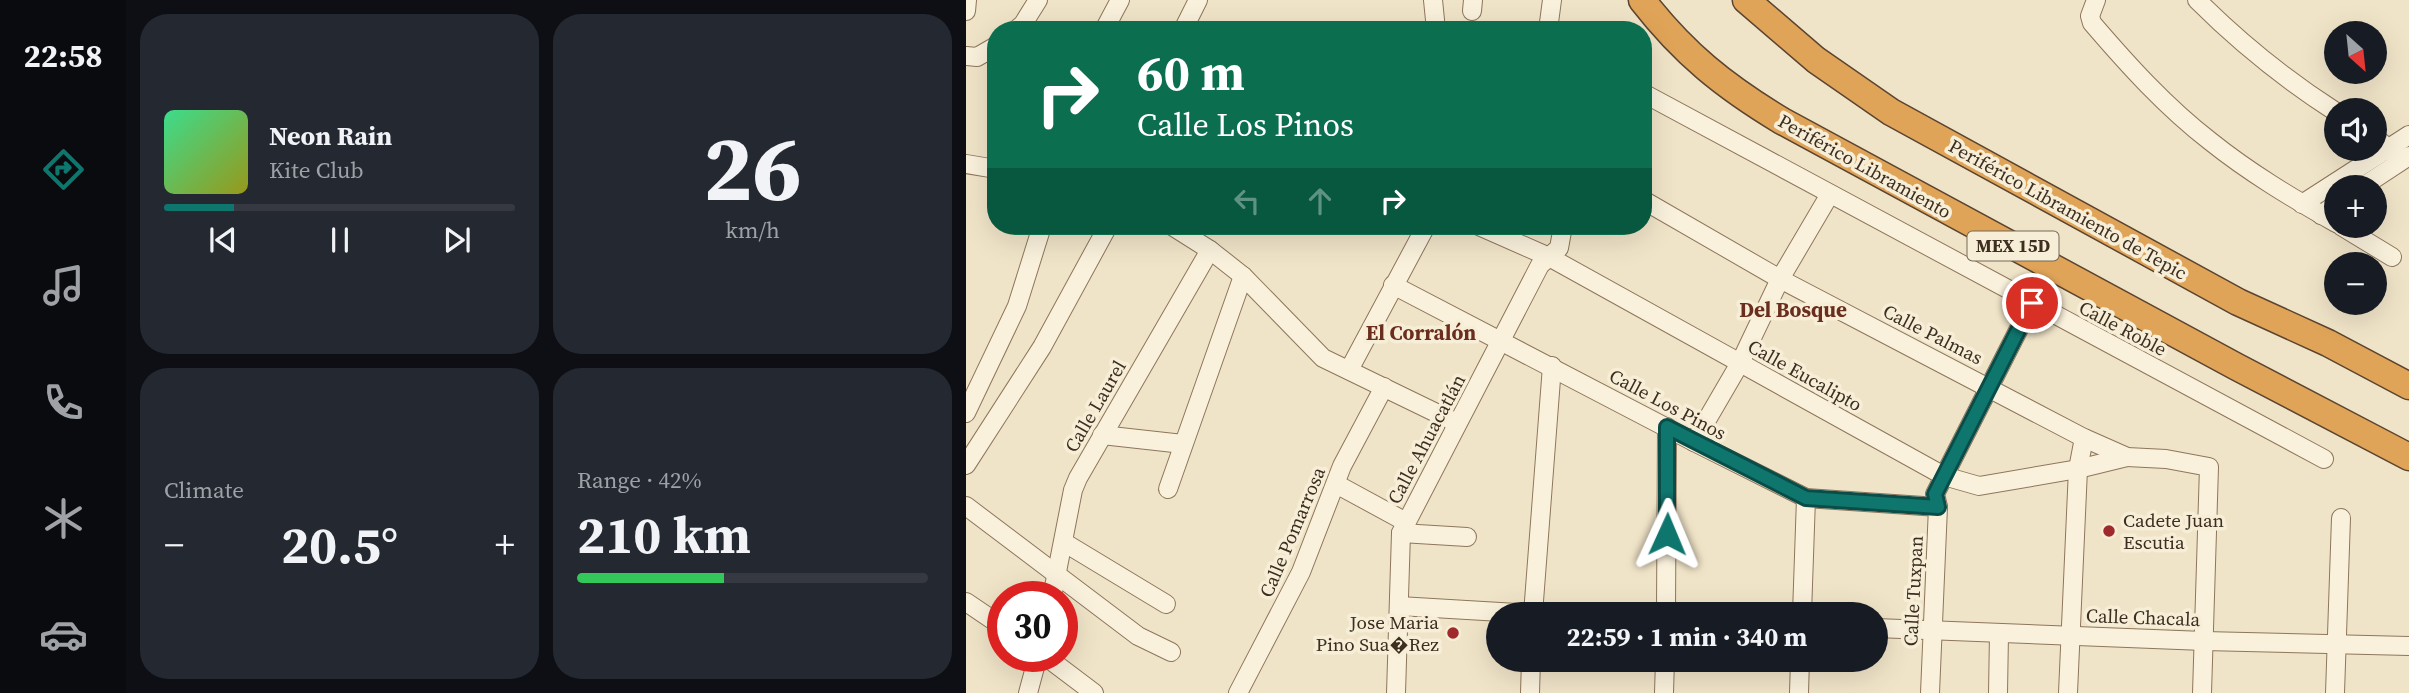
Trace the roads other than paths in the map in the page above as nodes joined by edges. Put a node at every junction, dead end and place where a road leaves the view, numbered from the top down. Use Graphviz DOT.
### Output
graph roads {
  1 [pos="967,0"];
  2 [pos="1038,0"];
  3 [pos="1120,0"];
  4 [pos="1198,0"];
  5 [pos="1433,0"];
  6 [pos="1552,0"];
  7 [pos="1642,0"];
  8 [pos="1746,0"];
  9 [pos="2197,0"];
  10 [pos="2093,8"];
  11 [pos="2216,8"];
  12 [pos="966,11"];
  13 [pos="1025,21"];
  14 [pos="1109,21"];
  15 [pos="1188,21"];
  16 [pos="1435,21"];
  17 [pos="1549,21"];
  18 [pos="987,51"];
  19 [pos="966,56"];
  20 [pos="1652,98"];
  21 [pos="2324,104"];
  22 [pos="2409,135"];
  23 [pos="2400,155"];
  24 [pos="966,164"];
  25 [pos="987,168"];
  26 [pos="2376,175"];
  27 [pos="1829,194"];
  28 [pos="2302,204"];
  29 [pos="1652,205"];
  30 [pos="2324,216"];
  31 [pos="1039,235"];
  32 [pos="1103,235"];
  33 [pos="1186,235"];
  34 [pos="1421,235"];
  35 [pos="1499,235"];
  36 [pos="1561,235"];
  37 [pos="2361,238"];
  38 [pos="1210,250"];
  39 [pos="1549,257"];
  40 [pos="2392,257"];
  41 [pos="1243,276"];
  42 [pos="1780,279"];
  43 [pos="1393,285"];
  44 [pos="2032,303"];
  45 [pos="1500,342"];
  46 [pos="2328,343"];
  47 [pos="1740,363"];
  48 [pos="1552,366"];
  49 [pos="1349,370"];
  50 [pos="2409,374"];
  51 [pos="2409,386"];
  52 [pos="1384,387"];
  53 [pos="1990,387"];
  54 [pos="970,393"];
  55 [pos="966,413"];
  56 [pos="1457,423"];
  57 [pos="1667,427"];
  58 [pos="1102,435"];
  59 [pos="2084,438"];
  60 [pos="1694,442"];
  61 [pos="1183,444"];
  62 [pos="2127,457"];
  63 [pos="2409,457"];
  64 [pos="2324,459"];
  65 [pos="966,465"];
  66 [pos="2078,468"];
  67 [pos="1944,476"];
  68 [pos="1336,485"];
  69 [pos="1168,489"];
  70 [pos="1806,498"];
  71 [pos="966,506"];
  72 [pos="1938,507"];
  73 [pos="2341,518"];
  74 [pos="1404,528"];
  75 [pos="1467,537"];
  76 [pos="1065,543"];
  77 [pos="1058,574"];
  78 [pos="1056,581"];
  79 [pos="966,602"];
  80 [pos="1535,602"];
  81 [pos="1666,602"];
  82 [pos="1802,602"];
  83 [pos="1166,604"];
  84 [pos="1399,606"];
  85 [pos="1486,611"];
  86 [pos="987,616"];
  87 [pos="1888,628"];
  88 [pos="1932,630"];
  89 [pos="1999,634"];
  90 [pos="2071,636"];
  91 [pos="2204,641"];
  92 [pos="2337,644"];
  93 [pos="2409,646"];
  94 [pos="1171,652"];
  95 [pos="1034,672"];
  96 [pos="1066,672"];
  97 [pos="1531,672"];
  98 [pos="1665,672"];
  99 [pos="1800,672"];
  100 [pos="1028,693"];
  101 [pos="1094,693"];
  102 [pos="1238,693"];
  103 [pos="1396,693"];
  104 [pos="1530,693"];
  105 [pos="1664,693"];
  106 [pos="1799,693"];
  107 [pos="1930,693"];
  108 [pos="1998,693"];
  109 [pos="2068,693"];
  110 [pos="2202,693"];
  111 [pos="2335,693"];
  1 -- 12 [label="street"];
  2 -- 13 [label="street"];
  3 -- 14 [label="street"];
  4 -- 15 [label="street"];
  5 -- 16 [label="street"];
  6 -- 17 [label="street"];
  7 -- 63 [label="highway, Periférico Libramiento / MEX 15D"];
  8 -- 46 [label="highway, Periférico Libramiento de Tepic / MEX 15D"];
  9 -- 11 [label="street"];
  10 -- 28 [label="street"];
  11 -- 21 [label="street"];
  18 -- 19 [label="street"];
  20 -- 27 [label="street, Calle Roble"];
  22 -- 23 [label="street"];
  23 -- 26 [label="street"];
  23 -- 28 [label="street"];
  24 -- 25 [label="street"];
  27 -- 42 [label="street"];
  27 -- 44 [label="street, Calle Roble"];
  28 -- 30 [label="street"];
  29 -- 42 [label="street, Calle Palmas"];
  31 -- 54 [label="street"];
  32 -- 65 [label="street"];
  33 -- 38 [label="street"];
  34 -- 43 [label="street"];
  35 -- 39 [label="street, Calle Eucalipto"];
  36 -- 39 [label="street, Calle Ahuacatlán"];
  37 -- 40 [label="street"];
  38 -- 41 [label="street"];
  38 -- 58 [label="street, Calle Laurel"];
  39 -- 45 [label="street, Calle Ahuacatlán"];
  39 -- 47 [label="street, Calle Eucalipto"];
  41 -- 49 [label="street"];
  41 -- 61 [label="street"];
  42 -- 47 [label="street"];
  42 -- 53 [label="street, Calle Palmas"];
  43 -- 45 [label="street, Calle Los Pinos"];
  43 -- 49 [label="street"];
  44 -- 53 [label="street, Calle Tuxpan"];
  44 -- 64 [label="street, Calle Roble"];
  45 -- 48 [label="street, Calle Los Pinos"];
  45 -- 56 [label="street, Calle Ahuacatlán"];
  46 -- 50 [label="street"];
  46 -- 51 [label="highway, Periférico Libramiento de Tepic / MEX 15D"];
  47 -- 60 [label="street"];
  47 -- 67 [label="street, Calle Eucalipto"];
  48 -- 57 [label="street, Calle Los Pinos"];
  48 -- 80 [label="street"];
  49 -- 52 [label="street"];
  52 -- 56 [label="street"];
  52 -- 68 [label="street, Calle Pomarrosa"];
  53 -- 59 [label="street, Calle Palmas"];
  53 -- 67 [label="street, Calle Tuxpan"];
  54 -- 55 [label="street"];
  56 -- 74 [label="street, Calle Ahuacatlán"];
  57 -- 60 [label="street, Calle Los Pinos"];
  57 -- 81 [label="street"];
  58 -- 61 [label="street"];
  58 -- 76 [label="street, Calle Laurel"];
  59 -- 62 [label="street, Calle Palmas"];
  59 -- 66 [label="street"];
  60 -- 70 [label="street, Calle Los Pinos"];
  61 -- 69 [label="street"];
  62 -- 66 [label="street, Calle Eucalipto"];
  62 -- 91 [label="street, Calle Palmas"];
  66 -- 67 [label="street, Calle Eucalipto"];
  66 -- 90 [label="street"];
  67 -- 72 [label="street, Calle Tuxpan"];
  68 -- 74 [label="street"];
  68 -- 102 [label="street, Calle Pomarrosa"];
  70 -- 72 [label="street, Calle Los Pinos"];
  70 -- 82 [label="street"];
  71 -- 77 [label="street"];
  72 -- 88 [label="street, Calle Tuxpan"];
  73 -- 92 [label="street"];
  74 -- 75 [label="street"];
  74 -- 84 [label="street, Calle Ahuacatlán"];
  76 -- 77 [label="street, Calle Laurel"];
  76 -- 83 [label="street"];
  77 -- 78 [label="street, Calle Laurel"];
  77 -- 94 [label="street"];
  79 -- 86 [label="street"];
  84 -- 85 [label="street"];
  84 -- 103 [label="street, Calle Ahuacatlán"];
  87 -- 88 [label="street, Calle Chacala"];
  88 -- 89 [label="street, Calle Chacala"];
  88 -- 107 [label="street, Calle Tuxpan"];
  89 -- 90 [label="street, Calle Chacala"];
  89 -- 108 [label="street"];
  90 -- 91 [label="street, Calle Chacala"];
  90 -- 109 [label="street"];
  91 -- 92 [label="street, Calle Chacala"];
  91 -- 110 [label="street"];
  92 -- 93 [label="street, Calle Chacala"];
  92 -- 111 [label="street"];
  95 -- 100 [label="street"];
  96 -- 101 [label="street"];
  97 -- 104 [label="street"];
  98 -- 105 [label="street"];
  99 -- 106 [label="street"];
}
